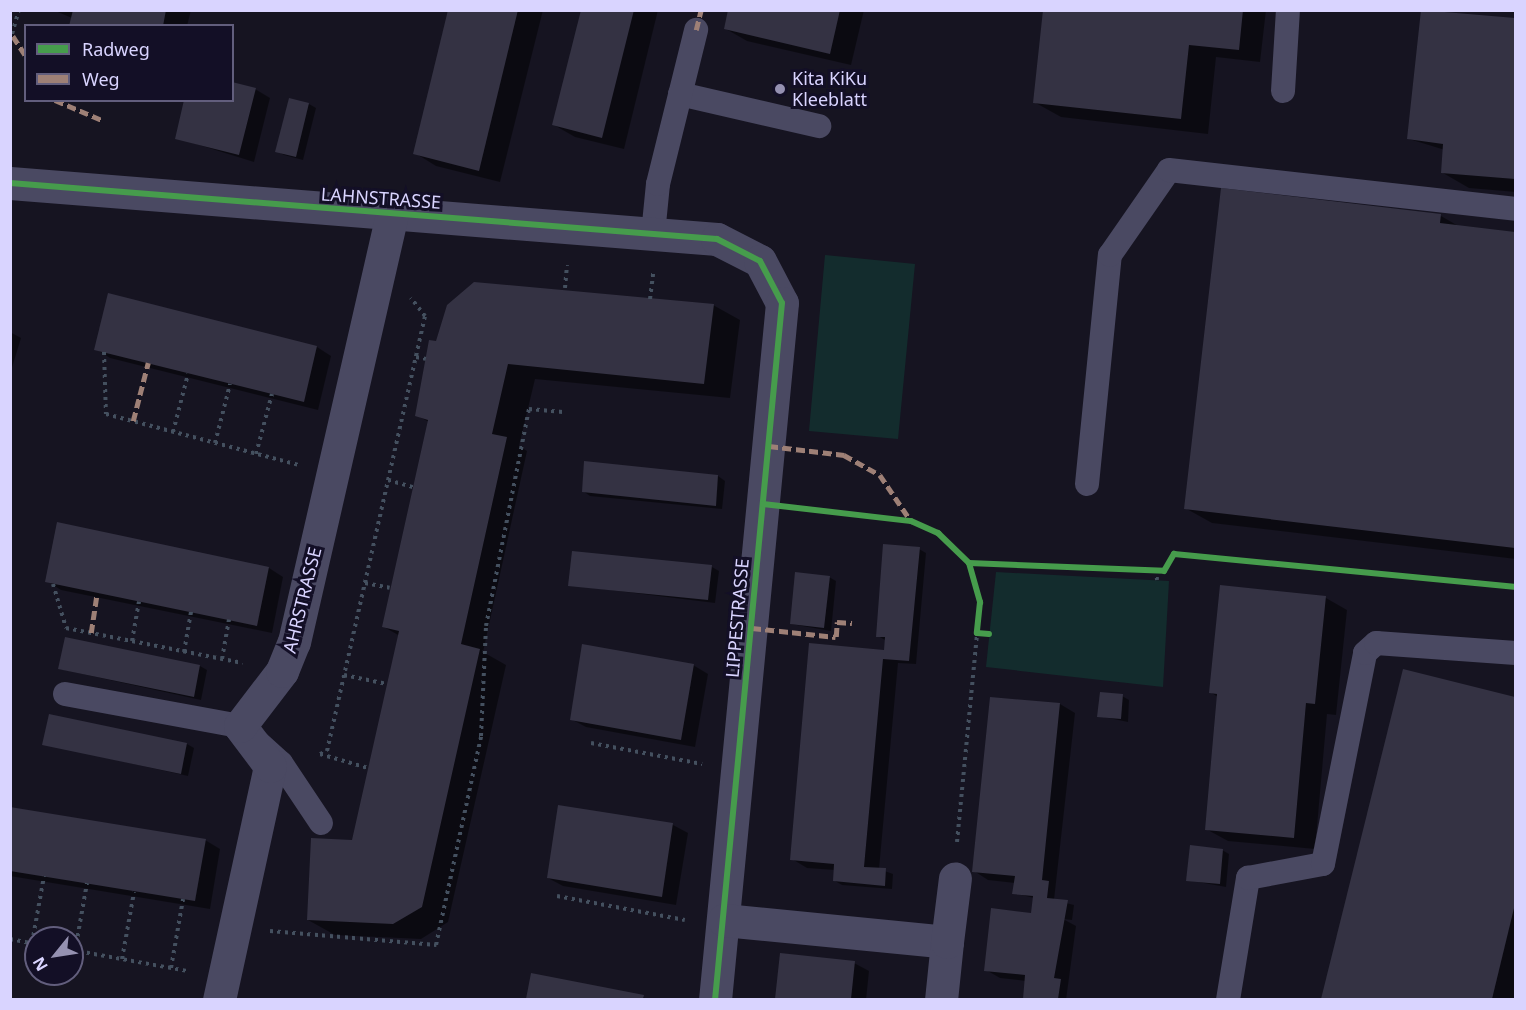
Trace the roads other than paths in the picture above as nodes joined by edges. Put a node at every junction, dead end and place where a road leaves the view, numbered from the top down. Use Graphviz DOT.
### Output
graph roads {
  1 [pos="1288,10"];
  2 [pos="696,30"];
  3 [pos="1283,91"];
  4 [pos="680,94"];
  5 [pos="819,126"];
  6 [pos="10,183"];
  7 [pos="1515,209"];
  8 [pos="392,214"];
  9 [pos="653,234"];
  10 [pos="748,251"];
  11 [pos="1087,484"];
  12 [pos="1515,653"];
  13 [pos="64,694"];
  14 [pos="240,726"];
  15 [pos="321,823"];
  16 [pos="955,878"];
  17 [pos="724,924"];
  18 [pos="947,942"];
  19 [pos="222,988"];
  20 [pos="715,999"];
  21 [pos="941,999"];
  22 [pos="1228,999"];
  1 -- 3 [label="lane"];
  2 -- 4 [label="lane"];
  4 -- 5 [label="lane"];
  4 -- 9 [label="lane"];
  6 -- 8 [label="street, LAHNSTRASSE"];
  7 -- 11 [label="lane"];
  8 -- 9 [label="street, LAHNSTRASSE"];
  8 -- 14 [label="street, AHRSTRASSE"];
  9 -- 10 [label="street, LAHNSTRASSE"];
  10 -- 17 [label="street, LIPPESTRASSE"];
  12 -- 22 [label="lane"];
  13 -- 14 [label="lane"];
  14 -- 15 [label="lane"];
  14 -- 19 [label="street"];
  16 -- 18 [label="street"];
  17 -- 18 [label="street"];
  17 -- 20 [label="street, LIPPESTRASSE"];
  18 -- 21 [label="street"];
}
